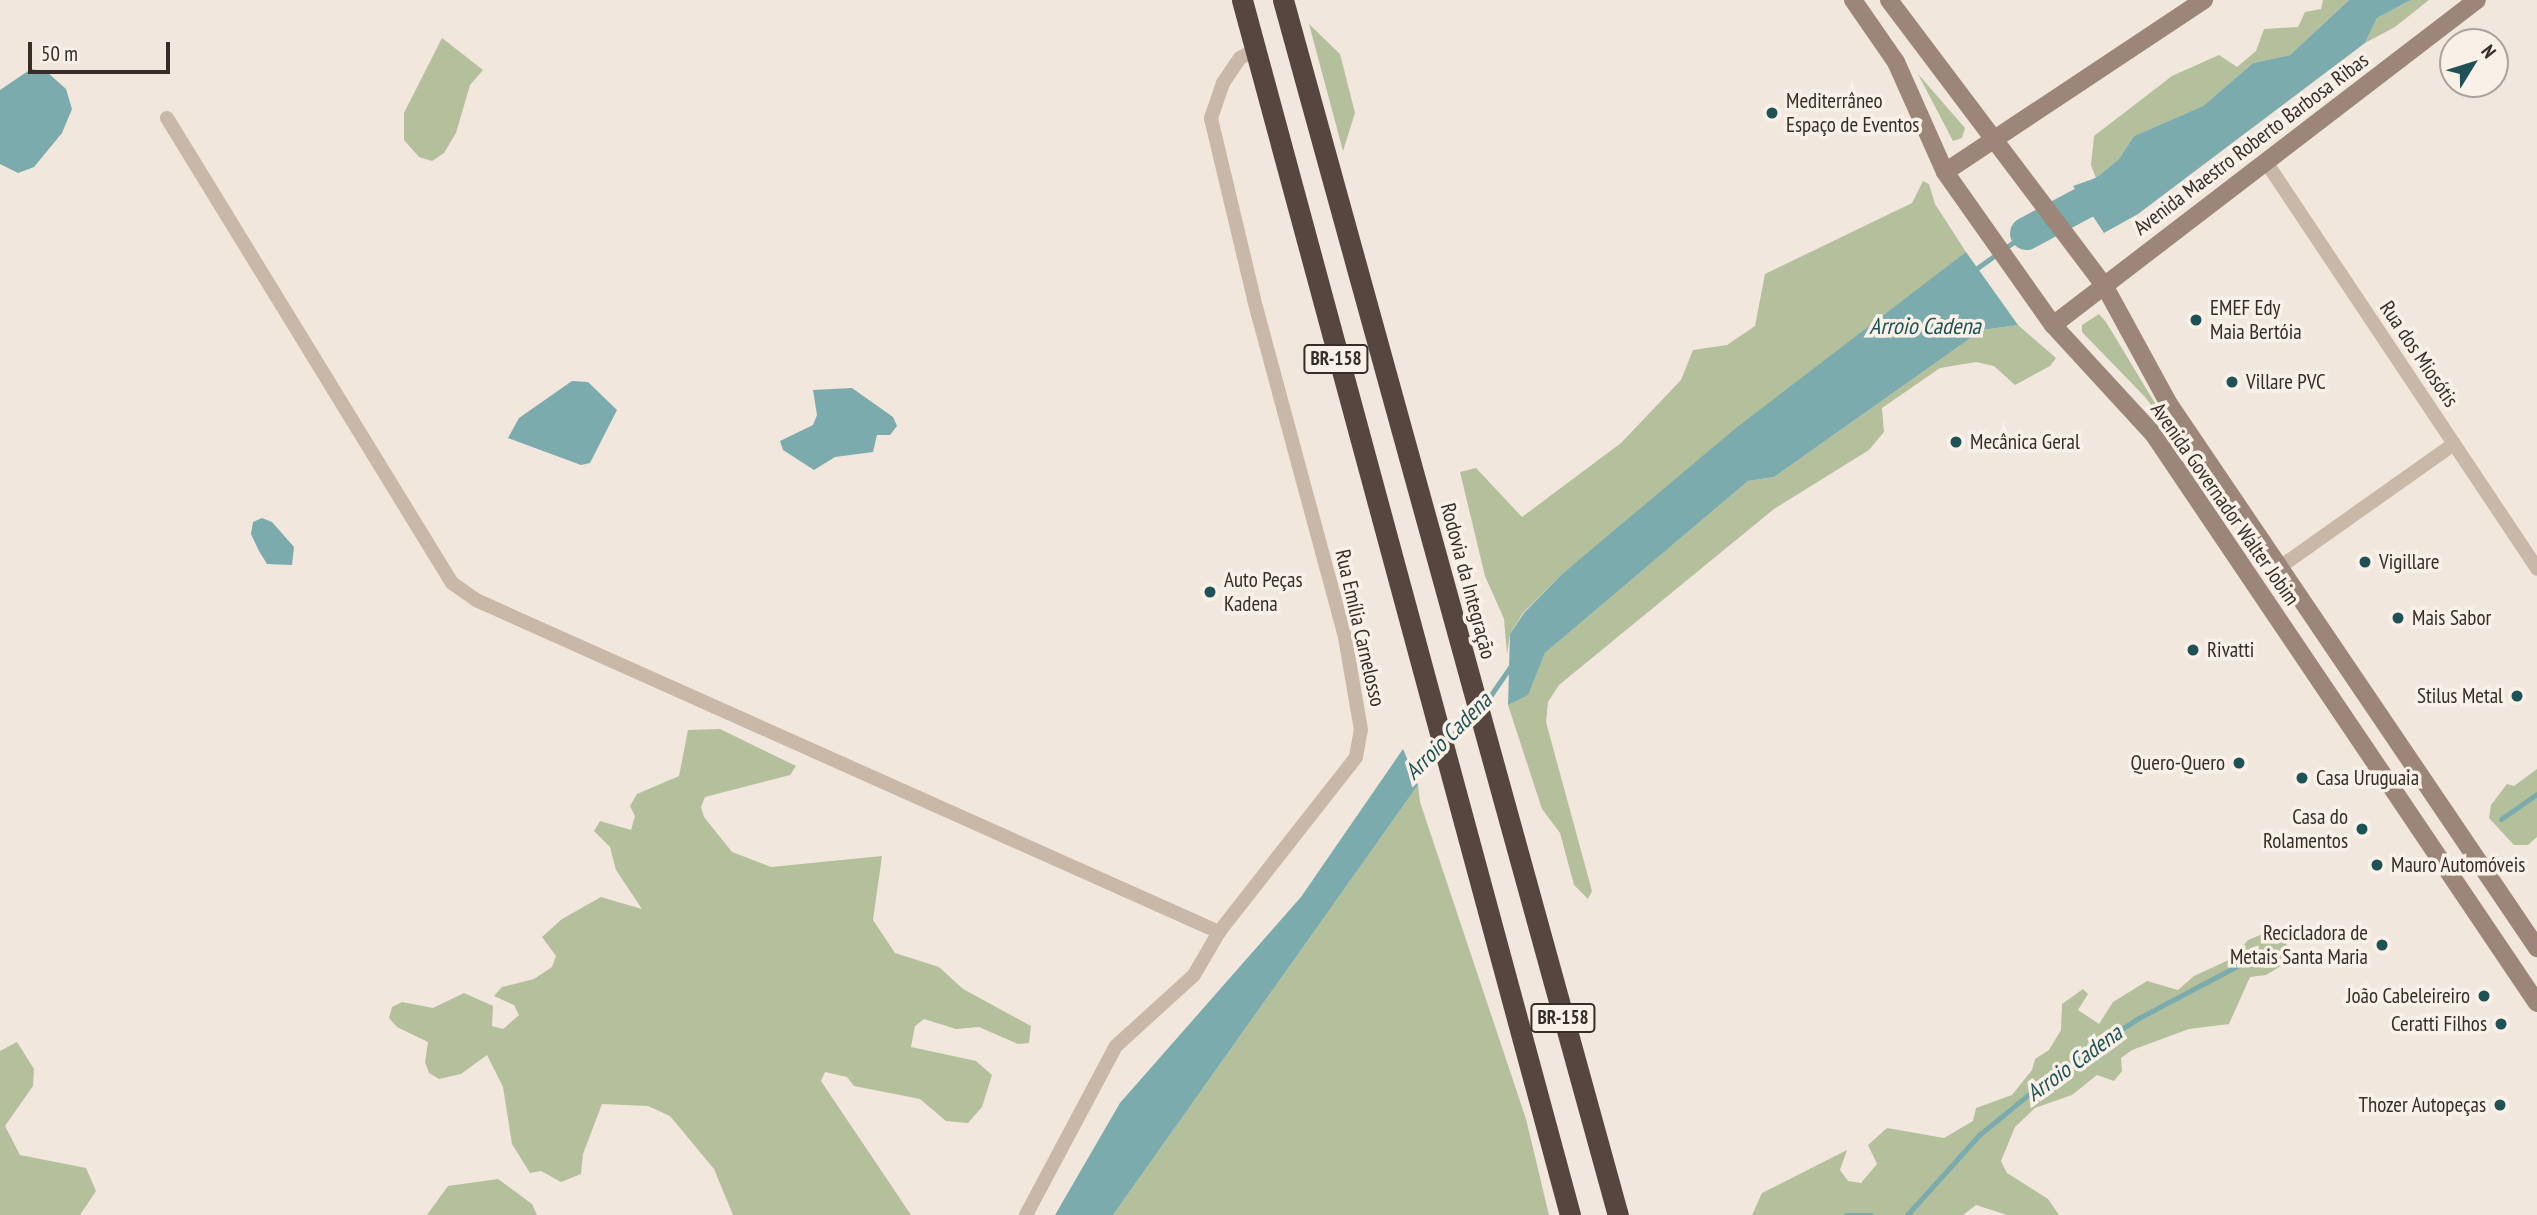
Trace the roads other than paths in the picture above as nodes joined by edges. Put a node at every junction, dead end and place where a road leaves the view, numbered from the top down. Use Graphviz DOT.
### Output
graph roads {
  1 [pos="1228,0"];
  2 [pos="1242,0"];
  3 [pos="1283,0"];
  4 [pos="1853,0"];
  5 [pos="1889,0"];
  6 [pos="2204,0"];
  7 [pos="2477,0"];
  8 [pos="1251,44"];
  9 [pos="167,118"];
  10 [pos="1995,135"];
  11 [pos="2266,162"];
  12 [pos="1945,172"];
  13 [pos="2104,285"];
  14 [pos="2053,325"];
  15 [pos="2454,444"];
  16 [pos="2280,567"];
  17 [pos="2537,569"];
  18 [pos="1219,932"];
  19 [pos="2537,948"];
  20 [pos="2537,1003"];
  21 [pos="1026,1215"];
  22 [pos="1570,1215"];
  23 [pos="1618,1215"];
  1 -- 8 [label="highway, BR-158"];
  2 -- 8 [label="highway"];
  3 -- 23 [label="highway, Rodovia da Integração / BR-158"];
  4 -- 12 [label="main road, Avenida Governador Walter Jobim"];
  5 -- 10 [label="main road, Avenida Governador Walter Jobim"];
  6 -- 10 [label="main road"];
  7 -- 11 [label="main road, Avenida Maestro Roberto Barbosa Ribas"];
  8 -- 18 [label="street, Rua Emília Carnelosso"];
  8 -- 22 [label="highway, BR-158"];
  9 -- 18 [label="street"];
  10 -- 12 [label="main road"];
  10 -- 13 [label="main road, Avenida Governador Walter Jobim"];
  11 -- 13 [label="main road, Avenida Maestro Roberto Barbosa Ribas"];
  11 -- 15 [label="street, Rua dos Miosótis"];
  12 -- 14 [label="main road, Avenida Governador Walter Jobim"];
  13 -- 14 [label="main road, Avenida Maestro Roberto Barbosa Ribas"];
  13 -- 16 [label="main road, Avenida Governador Walter Jobim"];
  14 -- 20 [label="main road, Avenida Governador Walter Jobim"];
  15 -- 16 [label="street"];
  15 -- 17 [label="street, Rua dos Miosótis"];
  16 -- 19 [label="main road, Avenida Governador Walter Jobim"];
  18 -- 21 [label="street, Rua Emília Carnelosso"];
}
